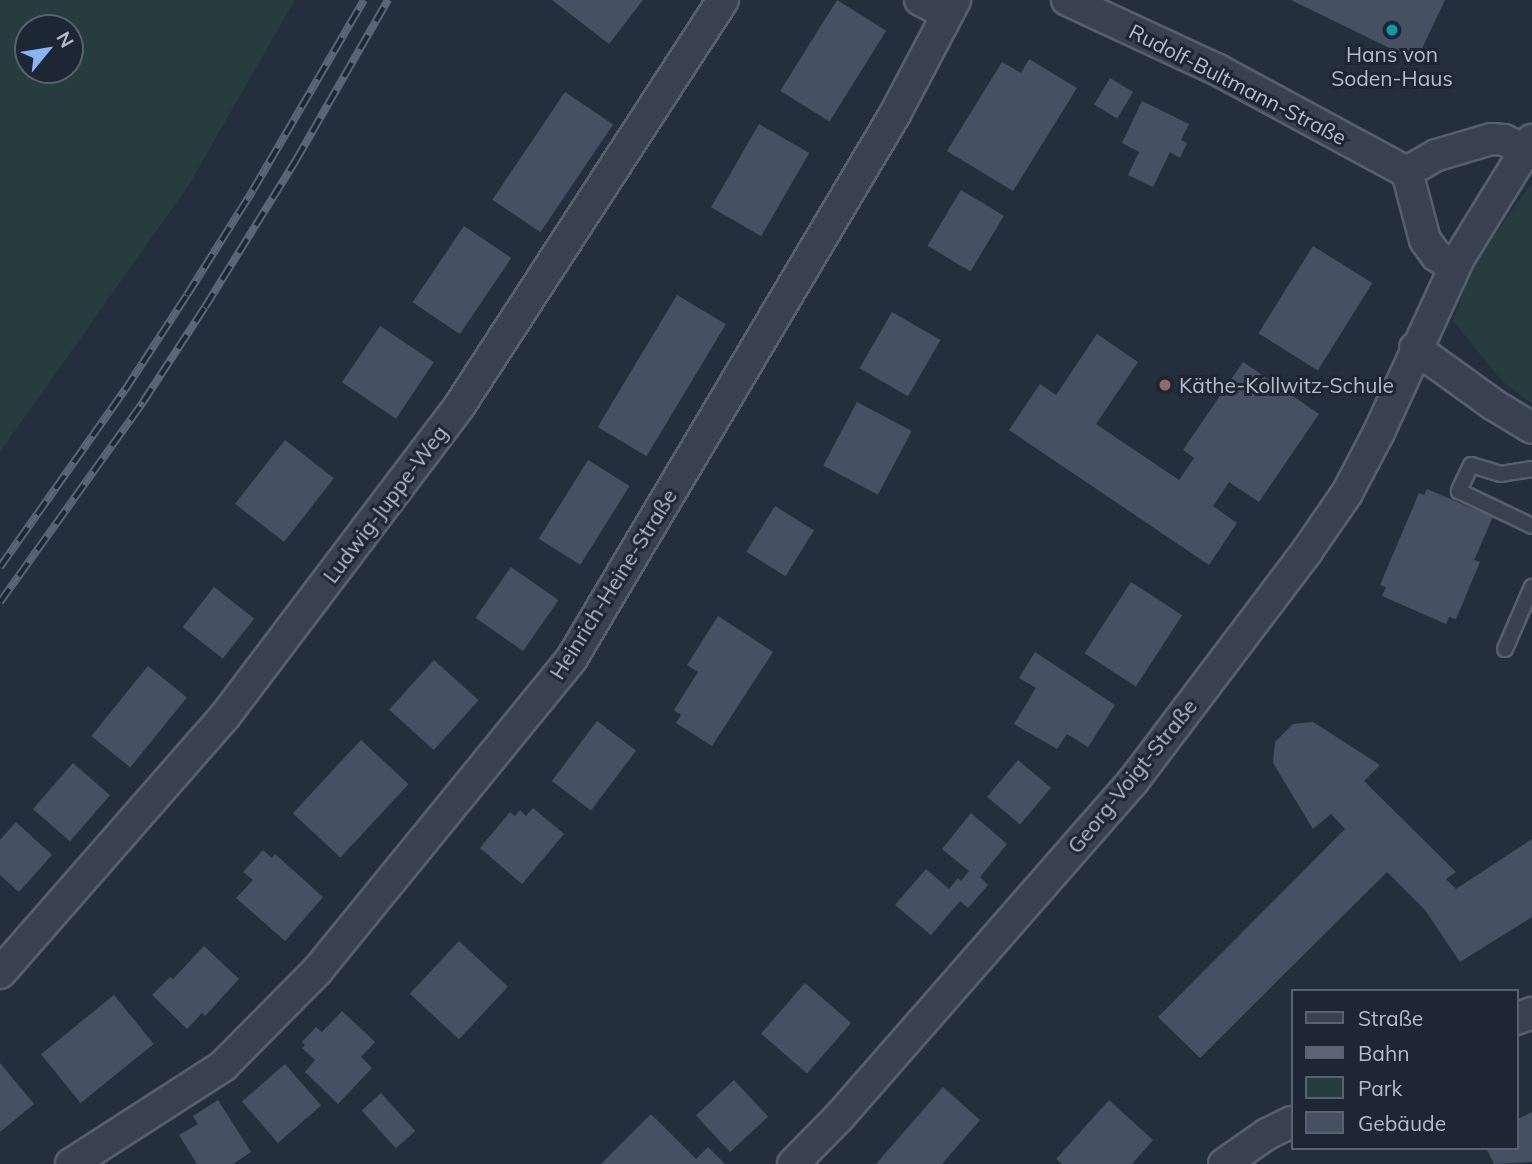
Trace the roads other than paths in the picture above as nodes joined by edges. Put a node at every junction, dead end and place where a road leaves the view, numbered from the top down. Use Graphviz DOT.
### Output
graph roads {
  1 [pos="723,0"];
  2 [pos="920,0"];
  3 [pos="1067,0"];
  4 [pos="951,7"];
  5 [pos="1528,145"];
  6 [pos="1406,172"];
  7 [pos="1454,268"];
  8 [pos="1415,348"];
  9 [pos="1532,428"];
  10 [pos="1532,469"];
  11 [pos="1532,526"];
  12 [pos="1532,587"];
  13 [pos="1505,649"];
  14 [pos="0,973"];
  15 [pos="1290,1123"];
  16 [pos="71,1164"];
  17 [pos="793,1164"];
  18 [pos="1224,1164"];
  1 -- 14 [label="street, Ludwig-Juppe-Weg"];
  2 -- 4 [label="street"];
  3 -- 6 [label="street, Rudolf-Bultmann-Straße"];
  4 -- 16 [label="street, Heinrich-Heine-Straße"];
  5 -- 6 [label="street"];
  5 -- 7 [label="street"];
  6 -- 7 [label="street"];
  7 -- 8 [label="street"];
  8 -- 9 [label="street"];
  8 -- 17 [label="street, Georg-Voigt-Straße"];
  10 -- 11 [label="lane"];
  12 -- 13 [label="lane"];
  15 -- 18 [label="street"];
}
